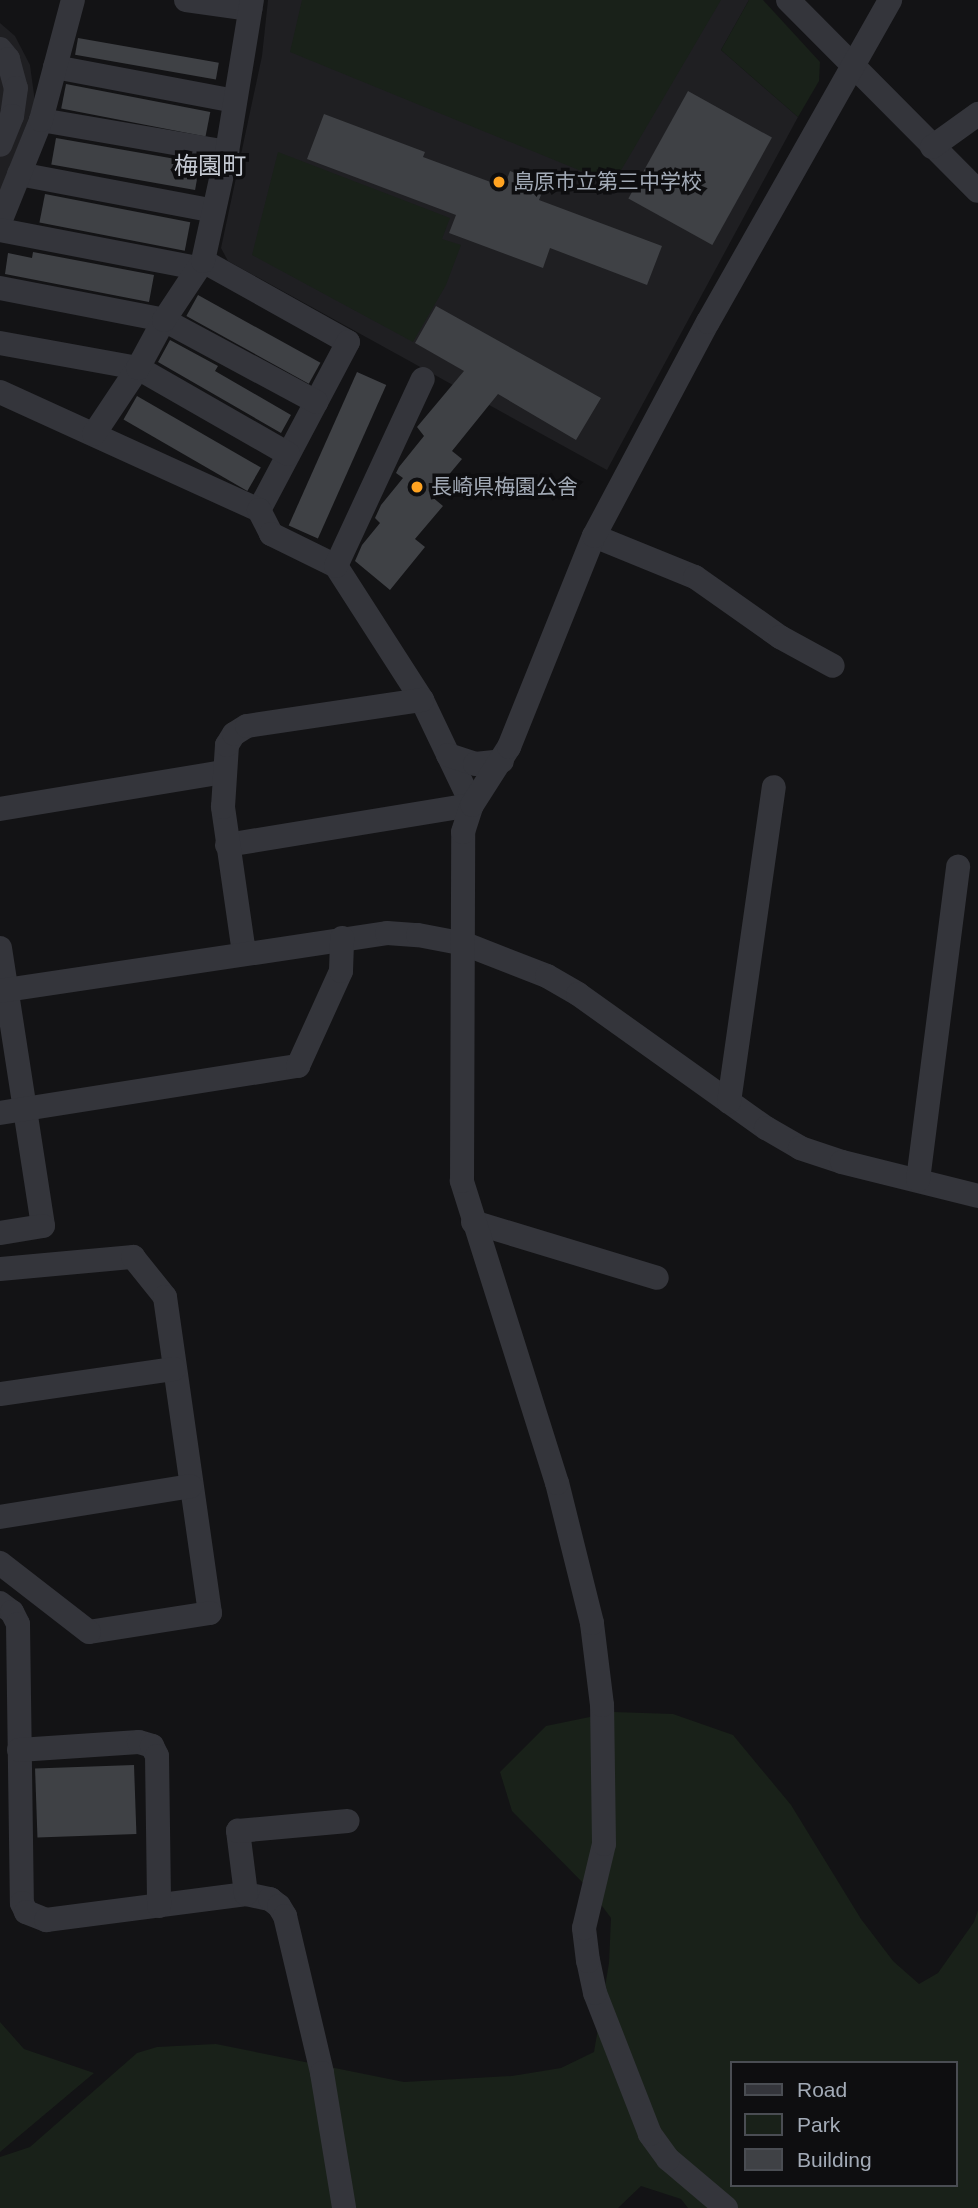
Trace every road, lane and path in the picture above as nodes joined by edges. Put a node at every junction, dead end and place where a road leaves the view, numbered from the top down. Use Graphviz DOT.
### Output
graph roads {
  1 [pos="73,0"];
  2 [pos="186,0"];
  3 [pos="788,0"];
  4 [pos="890,0"];
  5 [pos="251,5"];
  6 [pos="0,48"];
  7 [pos="851,64"];
  8 [pos="55,67"];
  9 [pos="235,101"];
  10 [pos="978,114"];
  11 [pos="41,120"];
  12 [pos="0,145"];
  13 [pos="932,147"];
  14 [pos="227,152"];
  15 [pos="19,174"];
  16 [pos="978,191"];
  17 [pos="214,211"];
  18 [pos="0,222"];
  19 [pos="0,230"];
  20 [pos="201,264"];
  21 [pos="0,288"];
  22 [pos="164,320"];
  23 [pos="0,343"];
  24 [pos="138,368"];
  25 [pos="423,379"];
  26 [pos="0,393"];
  27 [pos="316,402"];
  28 [pos="94,435"];
  29 [pos="288,454"];
  30 [pos="259,510"];
  31 [pos="594,536"];
  32 [pos="336,566"];
  33 [pos="832,666"];
  34 [pos="422,700"];
  35 [pos="448,755"];
  36 [pos="502,761"];
  37 [pos="224,772"];
  38 [pos="774,787"];
  39 [pos="472,805"];
  40 [pos="0,809"];
  41 [pos="227,845"];
  42 [pos="958,867"];
  43 [pos="342,938"];
  44 [pos="465,944"];
  45 [pos="0,948"];
  46 [pos="244,953"];
  47 [pos="3,990"];
  48 [pos="729,1102"];
  49 [pos="25,1109"];
  50 [pos="0,1113"];
  51 [pos="918,1180"];
  52 [pos="978,1196"];
  53 [pos="472,1222"];
  54 [pos="0,1233"];
  55 [pos="0,1269"];
  56 [pos="657,1278"];
  57 [pos="174,1369"];
  58 [pos="0,1394"];
  59 [pos="191,1486"];
  60 [pos="0,1517"];
  61 [pos="0,1563"];
  62 [pos="0,1603"];
  63 [pos="19,1750"];
  64 [pos="348,1821"];
  65 [pos="246,1894"];
  66 [pos="159,1906"];
  67 [pos="344,2208"];
  68 [pos="726,2208"];
  1 -- 8 [label="street"];
  2 -- 5 [label="street"];
  3 -- 7 [label="street"];
  4 -- 7 [label="street"];
  5 -- 9 [label="street"];
  6 -- 12 [label="street"];
  7 -- 13 [label="street"];
  7 -- 31 [label="street"];
  8 -- 9 [label="street"];
  8 -- 11 [label="street"];
  9 -- 14 [label="street"];
  10 -- 13 [label="street"];
  11 -- 14 [label="street"];
  11 -- 15 [label="street"];
  13 -- 16 [label="street"];
  14 -- 17 [label="street"];
  15 -- 17 [label="street"];
  15 -- 18 [label="street"];
  17 -- 20 [label="street"];
  19 -- 20 [label="street"];
  20 -- 22 [label="street"];
  20 -- 27 [label="street"];
  21 -- 22 [label="street"];
  22 -- 24 [label="street"];
  22 -- 27 [label="street"];
  23 -- 24 [label="street"];
  24 -- 28 [label="street"];
  24 -- 29 [label="street"];
  25 -- 32 [label="street"];
  26 -- 28 [label="street"];
  27 -- 29 [label="street"];
  28 -- 30 [label="street"];
  29 -- 30 [label="street"];
  30 -- 32 [label="street"];
  31 -- 33 [label="street"];
  31 -- 36 [label="street"];
  32 -- 34 [label="street"];
  34 -- 35 [label="street"];
  34 -- 37 [label="street"];
  35 -- 36 [label="street"];
  35 -- 39 [label="street"];
  36 -- 39 [label="street"];
  37 -- 40 [label="street"];
  37 -- 41 [label="street"];
  38 -- 48 [label="street"];
  39 -- 41 [label="street"];
  39 -- 44 [label="street"];
  41 -- 46 [label="street"];
  42 -- 51 [label="street"];
  43 -- 44 [label="street"];
  43 -- 46 [label="street"];
  43 -- 49 [label="street"];
  44 -- 48 [label="street"];
  44 -- 53 [label="street"];
  45 -- 47 [label="street"];
  46 -- 47 [label="street"];
  47 -- 49 [label="street"];
  48 -- 51 [label="street"];
  49 -- 50 [label="street"];
  49 -- 54 [label="street"];
  51 -- 52 [label="street"];
  53 -- 56 [label="street"];
  53 -- 68 [label="street"];
  55 -- 57 [label="street"];
  57 -- 58 [label="street"];
  57 -- 59 [label="street"];
  59 -- 60 [label="street"];
  59 -- 61 [label="street"];
  62 -- 63 [label="street"];
  63 -- 66 [label="street"];
  63 -- 66 [label="street"];
  64 -- 65 [label="street"];
  65 -- 66 [label="street"];
  65 -- 67 [label="street"];
}
